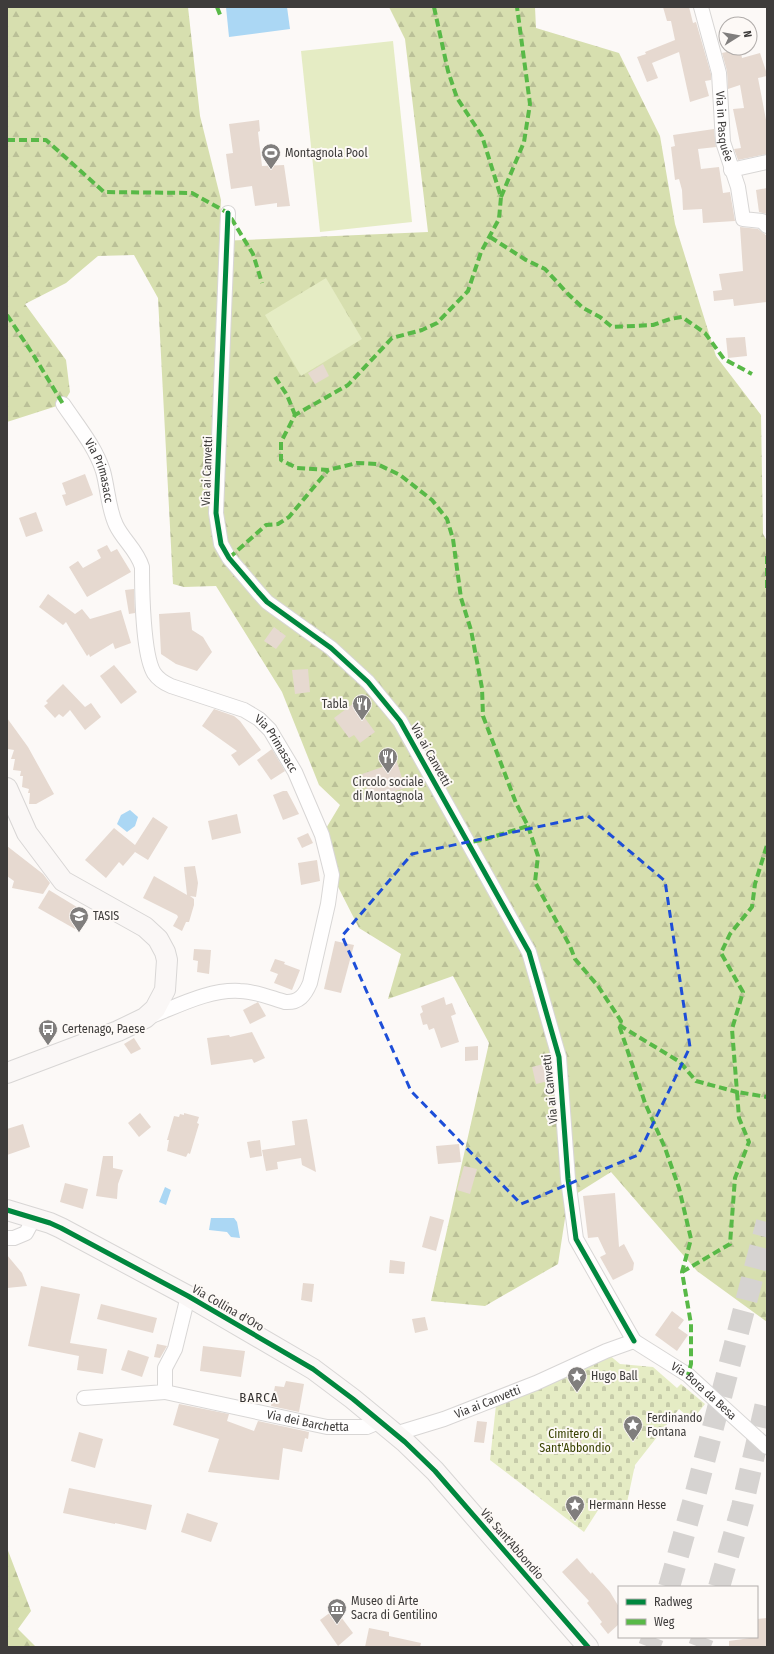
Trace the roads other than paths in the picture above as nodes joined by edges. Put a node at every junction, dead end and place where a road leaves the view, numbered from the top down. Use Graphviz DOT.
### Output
graph roads {
  1 [pos="701,7"];
  2 [pos="767,162"];
  3 [pos="731,170"];
  4 [pos="228,213"];
  5 [pos="767,226"];
  6 [pos="63,404"];
  7 [pos="7,788"];
  8 [pos="144,1018"];
  9 [pos="7,1073"];
  10 [pos="7,1210"];
  11 [pos="34,1218"];
  12 [pos="7,1238"];
  13 [pos="188,1296"];
  14 [pos="634,1341"];
  15 [pos="165,1392"];
  16 [pos="84,1398"];
  17 [pos="388,1428"];
  18 [pos="767,1447"];
  19 [pos="420,1456"];
  20 [pos="588,1647"];
  1 -- 3 [label="street, Via in Pasquée"];
  2 -- 3 [label="street"];
  3 -- 5 [label="street, Via in Pasquée"];
  4 -- 14 [label="street, Via ai Canvetti"];
  6 -- 8 [label="street, Via Primasacc"];
  7 -- 8 [label="street"];
  8 -- 9 [label="street"];
  10 -- 11 [label="street, Via Collina d'Oro"];
  11 -- 12 [label="street"];
  11 -- 13 [label="street, Via Collina d'Oro"];
  13 -- 15 [label="street"];
  13 -- 17 [label="street, Via Collina d'Oro"];
  14 -- 17 [label="street, Via ai Canvetti"];
  14 -- 18 [label="street, Via Bora da Besa"];
  15 -- 16 [label="street, Via dei Barchetta"];
  15 -- 17 [label="street, Via dei Barchetta"];
  17 -- 19 [label="street, Via Collina d'Oro"];
  19 -- 20 [label="street, Via Sant'Abbondio"];
}
